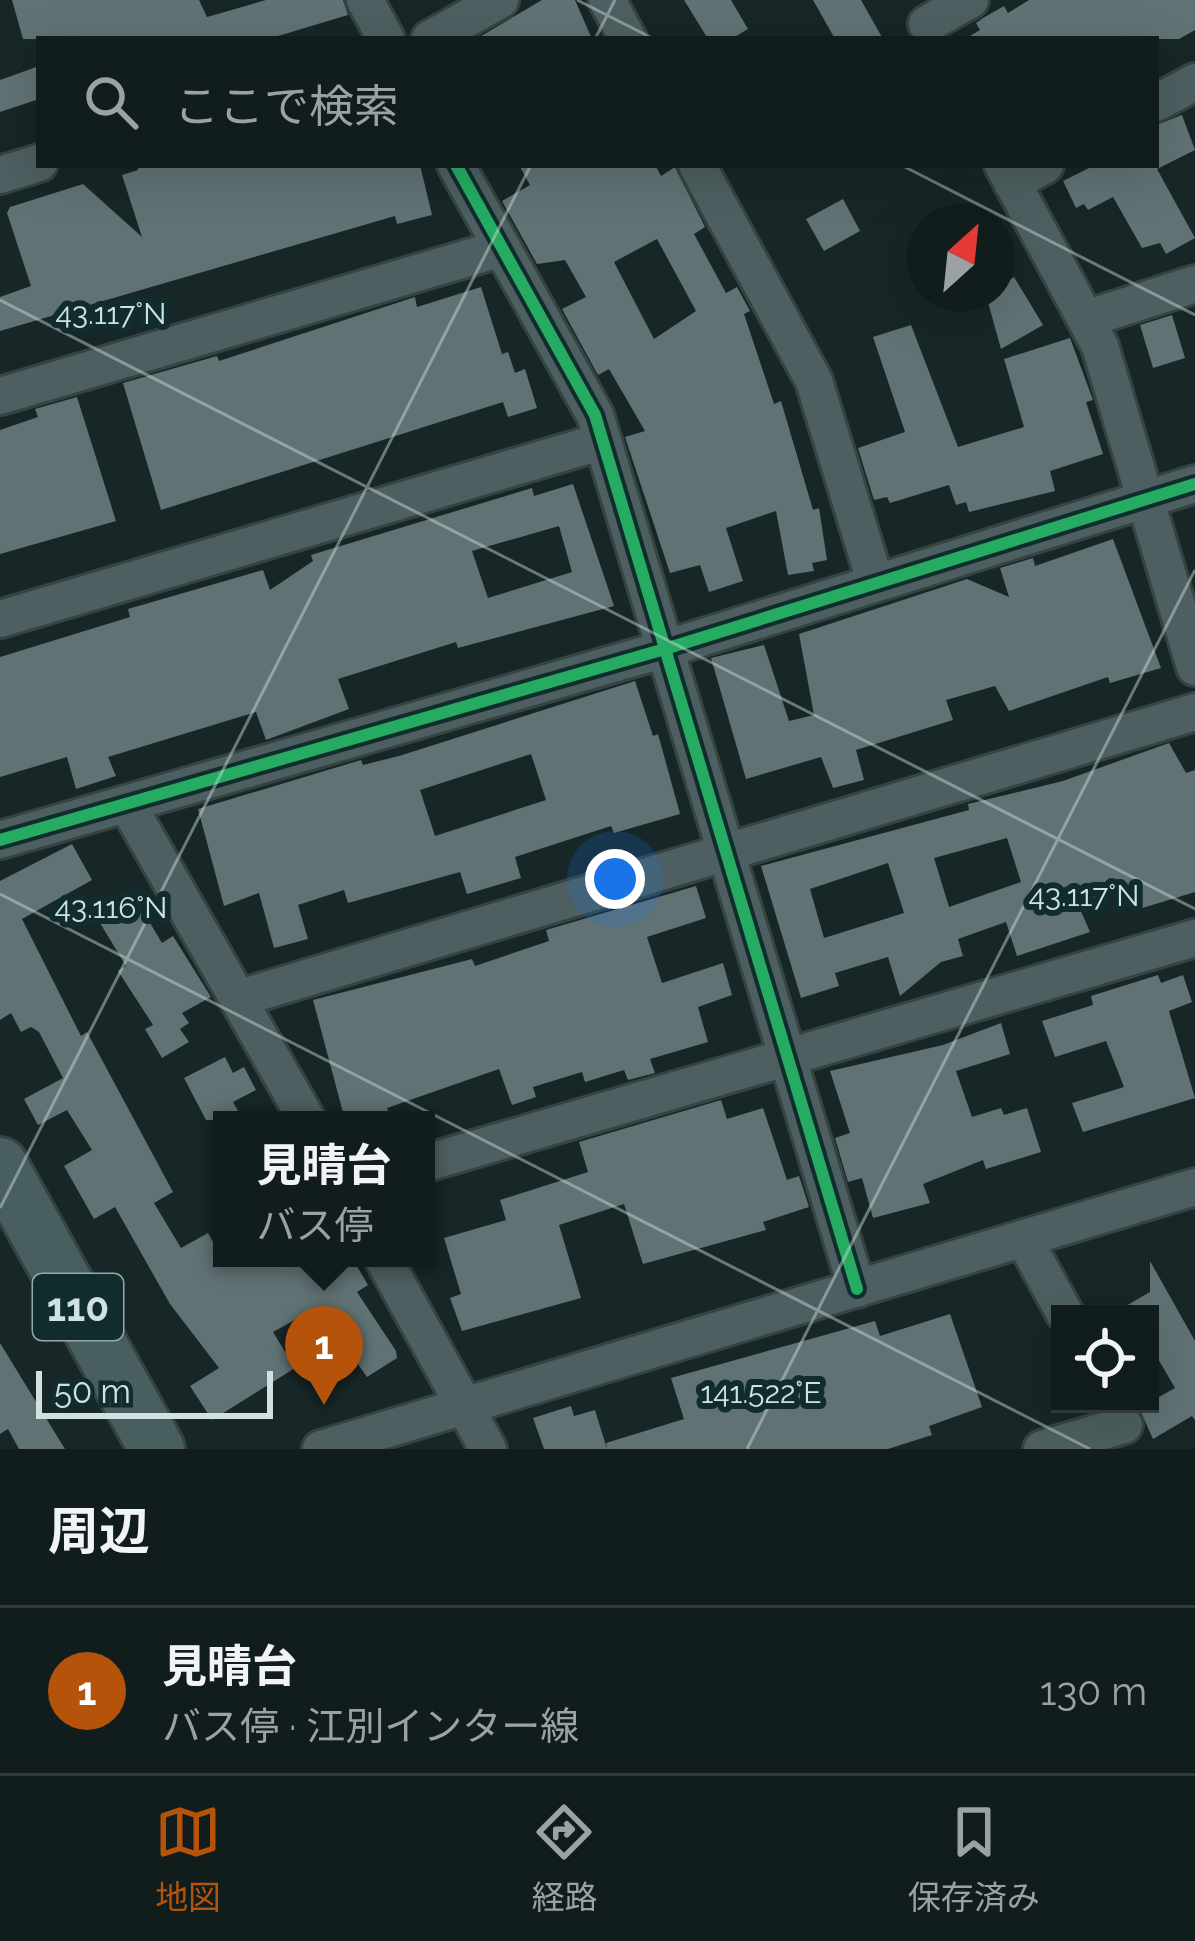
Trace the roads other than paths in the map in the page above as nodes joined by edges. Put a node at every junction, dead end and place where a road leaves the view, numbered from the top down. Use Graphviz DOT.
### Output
graph roads {
  1 [pos="364,0"];
  2 [pos="500,0"];
  3 [pos="607,0"];
  4 [pos="970,0"];
  5 [pos="926,21"];
  6 [pos="384,36"];
  7 [pos="435,36"];
  8 [pos="626,36"];
  9 [pos="1195,82"];
  10 [pos="1159,101"];
  11 [pos="36,165"];
  12 [pos="458,168"];
  13 [pos="699,168"];
  14 [pos="1008,174"];
  15 [pos="0,175"];
  16 [pos="502,248"];
  17 [pos="1195,284"];
  18 [pos="1086,319"];
  19 [pos="0,395"];
  20 [pos="603,441"];
  21 [pos="1195,484"];
  22 [pos="1146,499"];
  23 [pos="874,581"];
  24 [pos="0,619"];
  25 [pos="665,650"];
  26 [pos="1195,667"];
  27 [pos="1195,712"];
  28 [pos="128,804"];
  29 [pos="0,840"];
  30 [pos="726,853"];
  31 [pos="1195,938"];
  32 [pos="240,998"];
  33 [pos="787,1057"];
  34 [pos="302,1111"];
  35 [pos="435,1160"];
  36 [pos="0,1165"];
  37 [pos="1195,1187"];
  38 [pos="1024,1239"];
  39 [pos="388,1267"];
  40 [pos="857,1289"];
  41 [pos="1059,1305"];
  42 [pos="464,1406"];
  43 [pos="1125,1426"];
  44 [pos="157,1449"];
  45 [pos="321,1449"];
  46 [pos="488,1449"];
  47 [pos="1042,1449"];
  1 -- 6 [label="street"];
  2 -- 7 [label="street"];
  3 -- 8 [label="street"];
  4 -- 5 [label="street"];
  9 -- 10 [label="street"];
  11 -- 15 [label="street"];
  12 -- 16 [label="street"];
  13 -- 23 [label="street"];
  14 -- 18 [label="street"];
  16 -- 19 [label="street"];
  16 -- 20 [label="street"];
  17 -- 18 [label="street"];
  18 -- 22 [label="street"];
  20 -- 24 [label="street"];
  20 -- 25 [label="street"];
  21 -- 22 [label="street"];
  22 -- 23 [label="street"];
  22 -- 26 [label="street"];
  23 -- 25 [label="street"];
  25 -- 28 [label="street"];
  25 -- 30 [label="street"];
  27 -- 30 [label="street"];
  28 -- 29 [label="street"];
  28 -- 32 [label="street"];
  30 -- 32 [label="street"];
  30 -- 33 [label="street"];
  31 -- 33 [label="street"];
  32 -- 34 [label="street"];
  33 -- 35 [label="street"];
  33 -- 40 [label="street"];
  36 -- 44 [label="main road, 110"];
  37 -- 38 [label="street"];
  38 -- 40 [label="street"];
  38 -- 41 [label="street"];
  39 -- 42 [label="street"];
  40 -- 42 [label="street"];
  42 -- 45 [label="street"];
  42 -- 46 [label="street"];
  43 -- 47 [label="street"];
}
